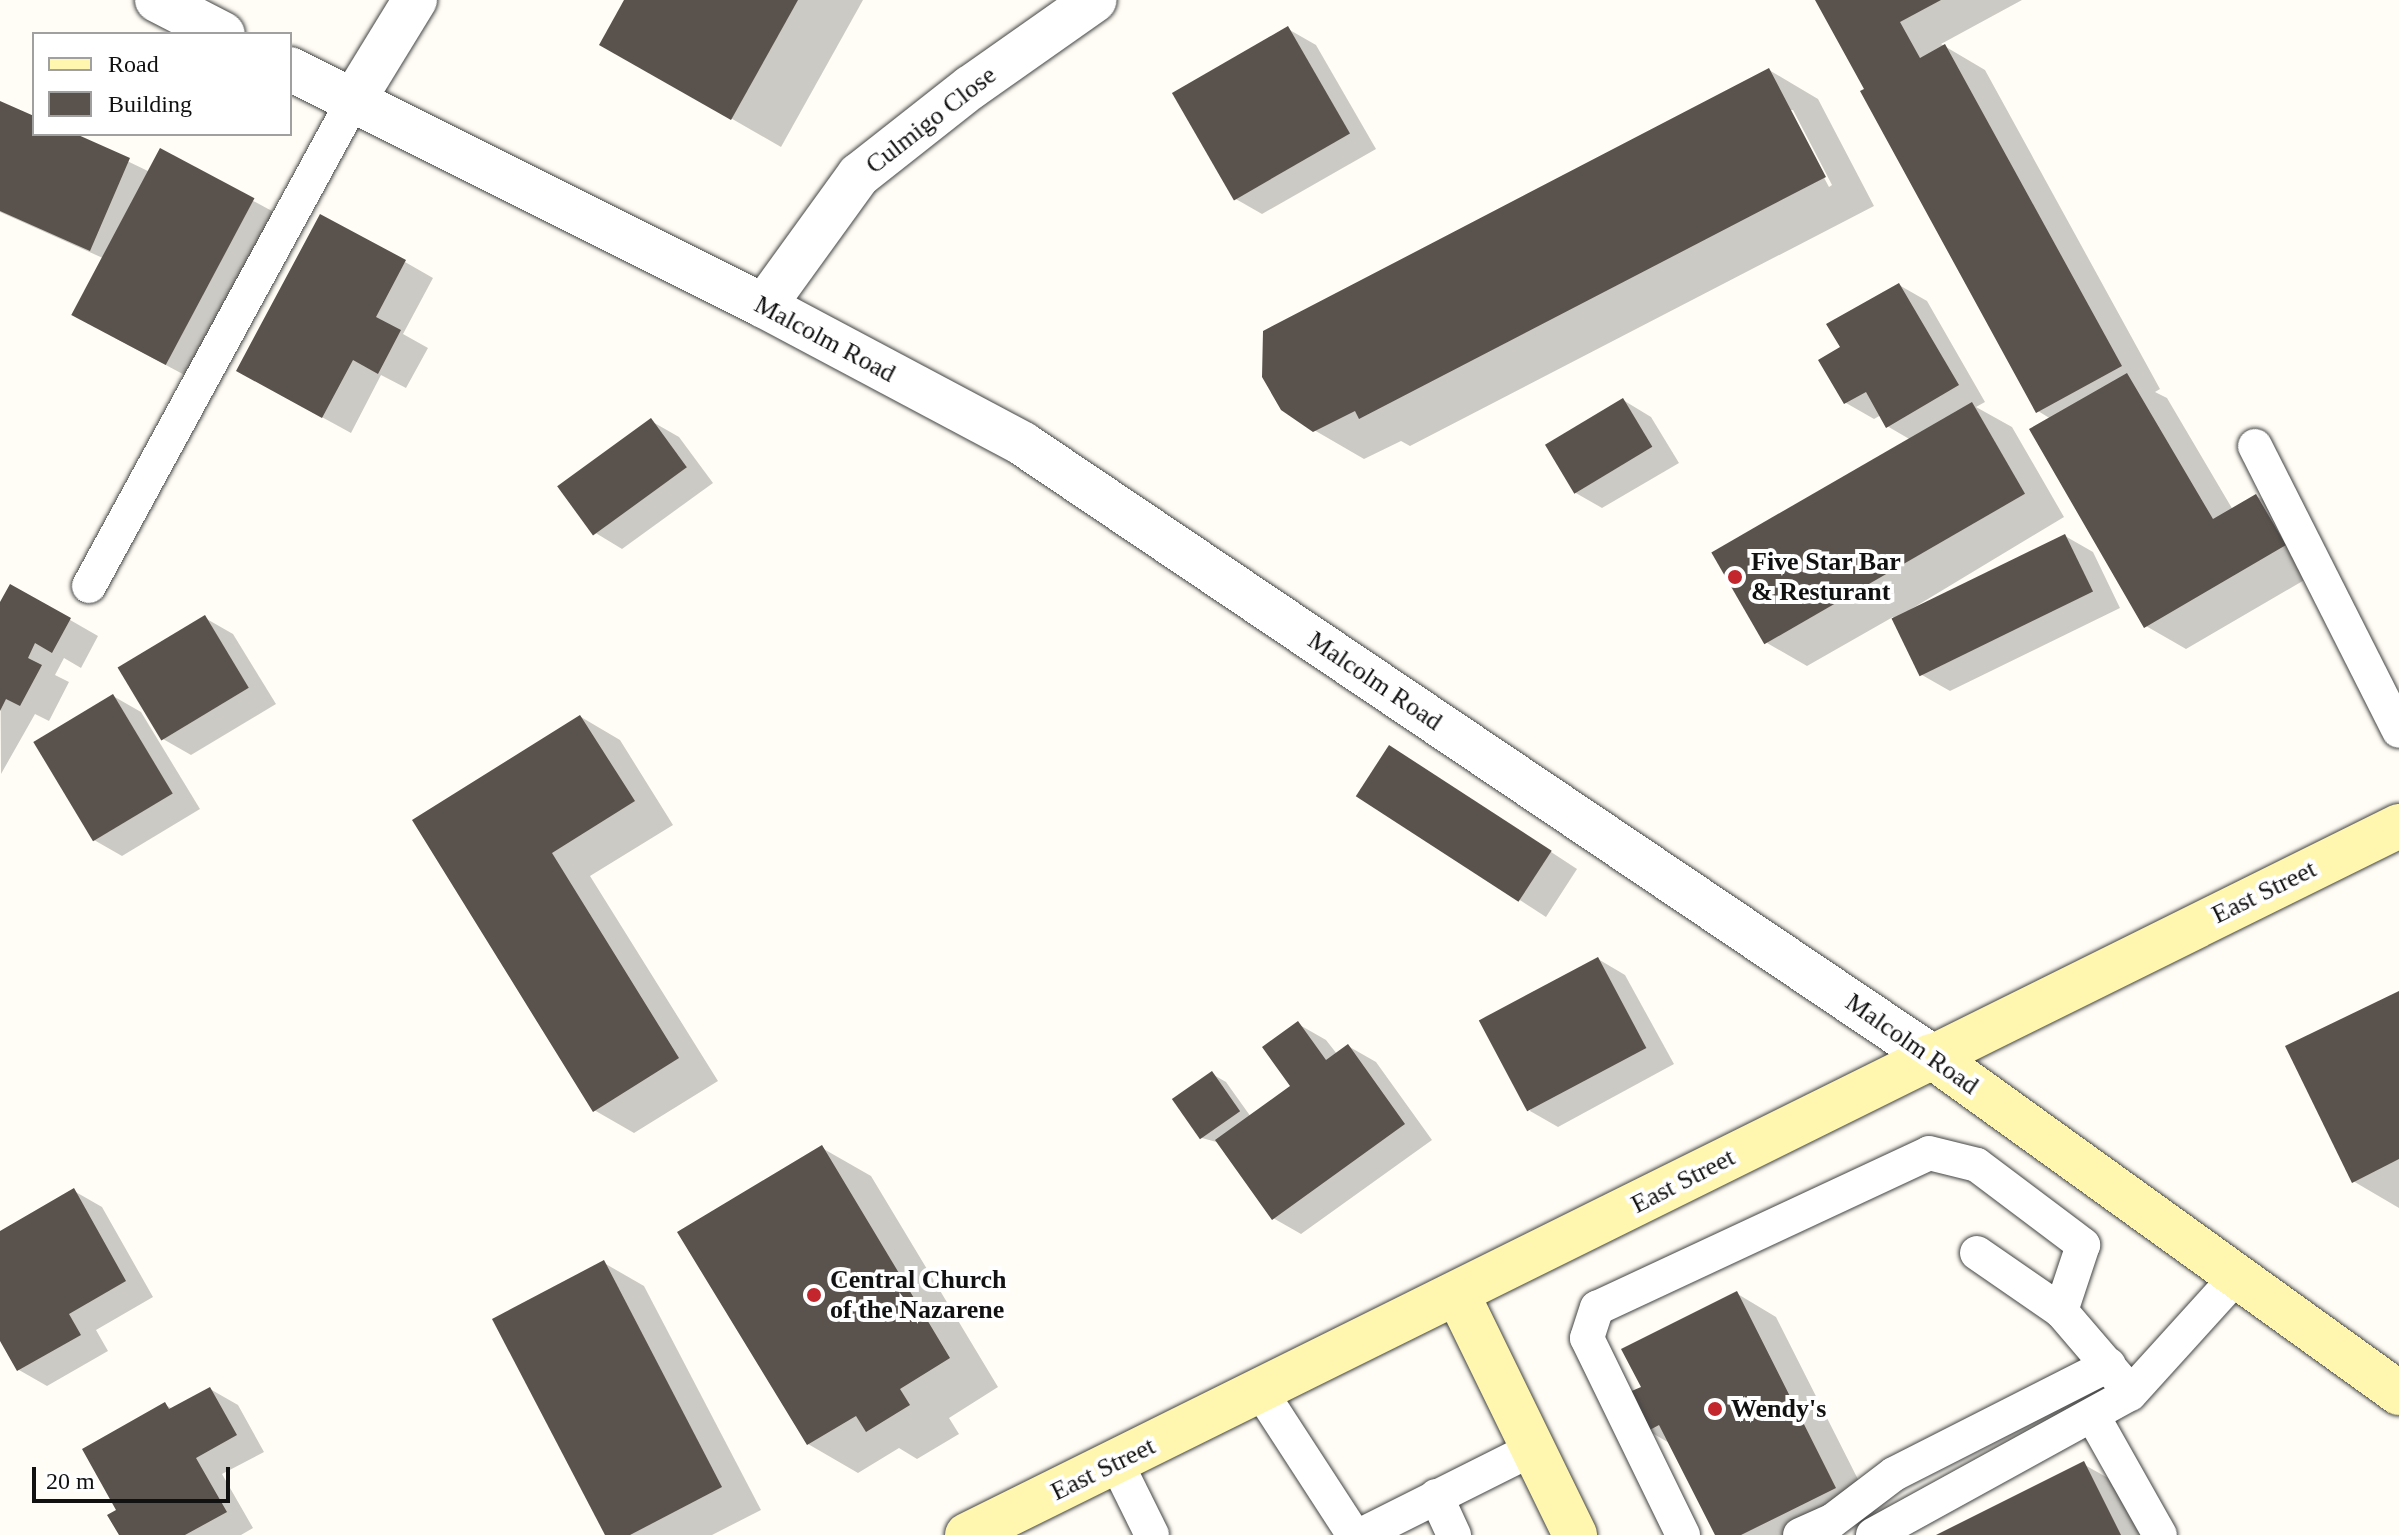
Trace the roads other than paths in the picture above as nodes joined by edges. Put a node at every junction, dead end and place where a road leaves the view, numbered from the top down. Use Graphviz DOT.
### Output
graph roads {
  1 [pos="157,0"];
  2 [pos="415,0"];
  3 [pos="1095,0"];
  4 [pos="219,32"];
  5 [pos="292,70"];
  6 [pos="353,101"];
  7 [pos="764,306"];
  8 [pos="2255,446"];
  9 [pos="89,586"];
  10 [pos="2399,731"];
  11 [pos="2399,826"];
  12 [pos="1931,1056"];
  13 [pos="1977,1253"];
  14 [pos="2237,1276"];
  15 [pos="1458,1295"];
  16 [pos="2061,1311"];
  17 [pos="2109,1365"];
  18 [pos="1261,1392"];
  19 [pos="2399,1393"];
  20 [pos="2130,1394"];
  21 [pos="2094,1418"];
  22 [pos="1533,1449"];
  23 [pos="1116,1462"];
  24 [pos="1436,1496"];
  25 [pos="967,1535"];
  26 [pos="1152,1535"];
  27 [pos="1354,1535"];
  28 [pos="1361,1535"];
  29 [pos="1454,1535"];
  30 [pos="1575,1535"];
  31 [pos="1683,1535"];
  32 [pos="1800,1535"];
  33 [pos="1873,1535"];
  34 [pos="2160,1535"];
  1 -- 4 [label="street"];
  2 -- 6 [label="street"];
  3 -- 7 [label="street, Culmigo Close"];
  5 -- 6 [label="street, Malcolm Road"];
  6 -- 7 [label="street, Malcolm Road"];
  6 -- 9 [label="lane"];
  7 -- 12 [label="street, Malcolm Road"];
  8 -- 10 [label="lane"];
  11 -- 12 [label="main road, East Street"];
  12 -- 14 [label="main road, Malcolm Road"];
  12 -- 15 [label="main road, East Street"];
  13 -- 16 [label="lane"];
  14 -- 19 [label="main road, Malcolm Road"];
  14 -- 20 [label="lane"];
  15 -- 18 [label="main road, East Street"];
  15 -- 22 [label="main road"];
  16 -- 17 [label="lane"];
  16 -- 31 [label="lane"];
  17 -- 20 [label="lane"];
  17 -- 32 [label="lane"];
  18 -- 23 [label="main road, East Street"];
  18 -- 27 [label="lane"];
  20 -- 21 [label="lane"];
  21 -- 33 [label="lane"];
  21 -- 34 [label="lane"];
  22 -- 24 [label="lane"];
  22 -- 30 [label="main road"];
  23 -- 25 [label="main road, East Street"];
  23 -- 26 [label="lane"];
  24 -- 28 [label="lane"];
  24 -- 29 [label="lane"];
}
